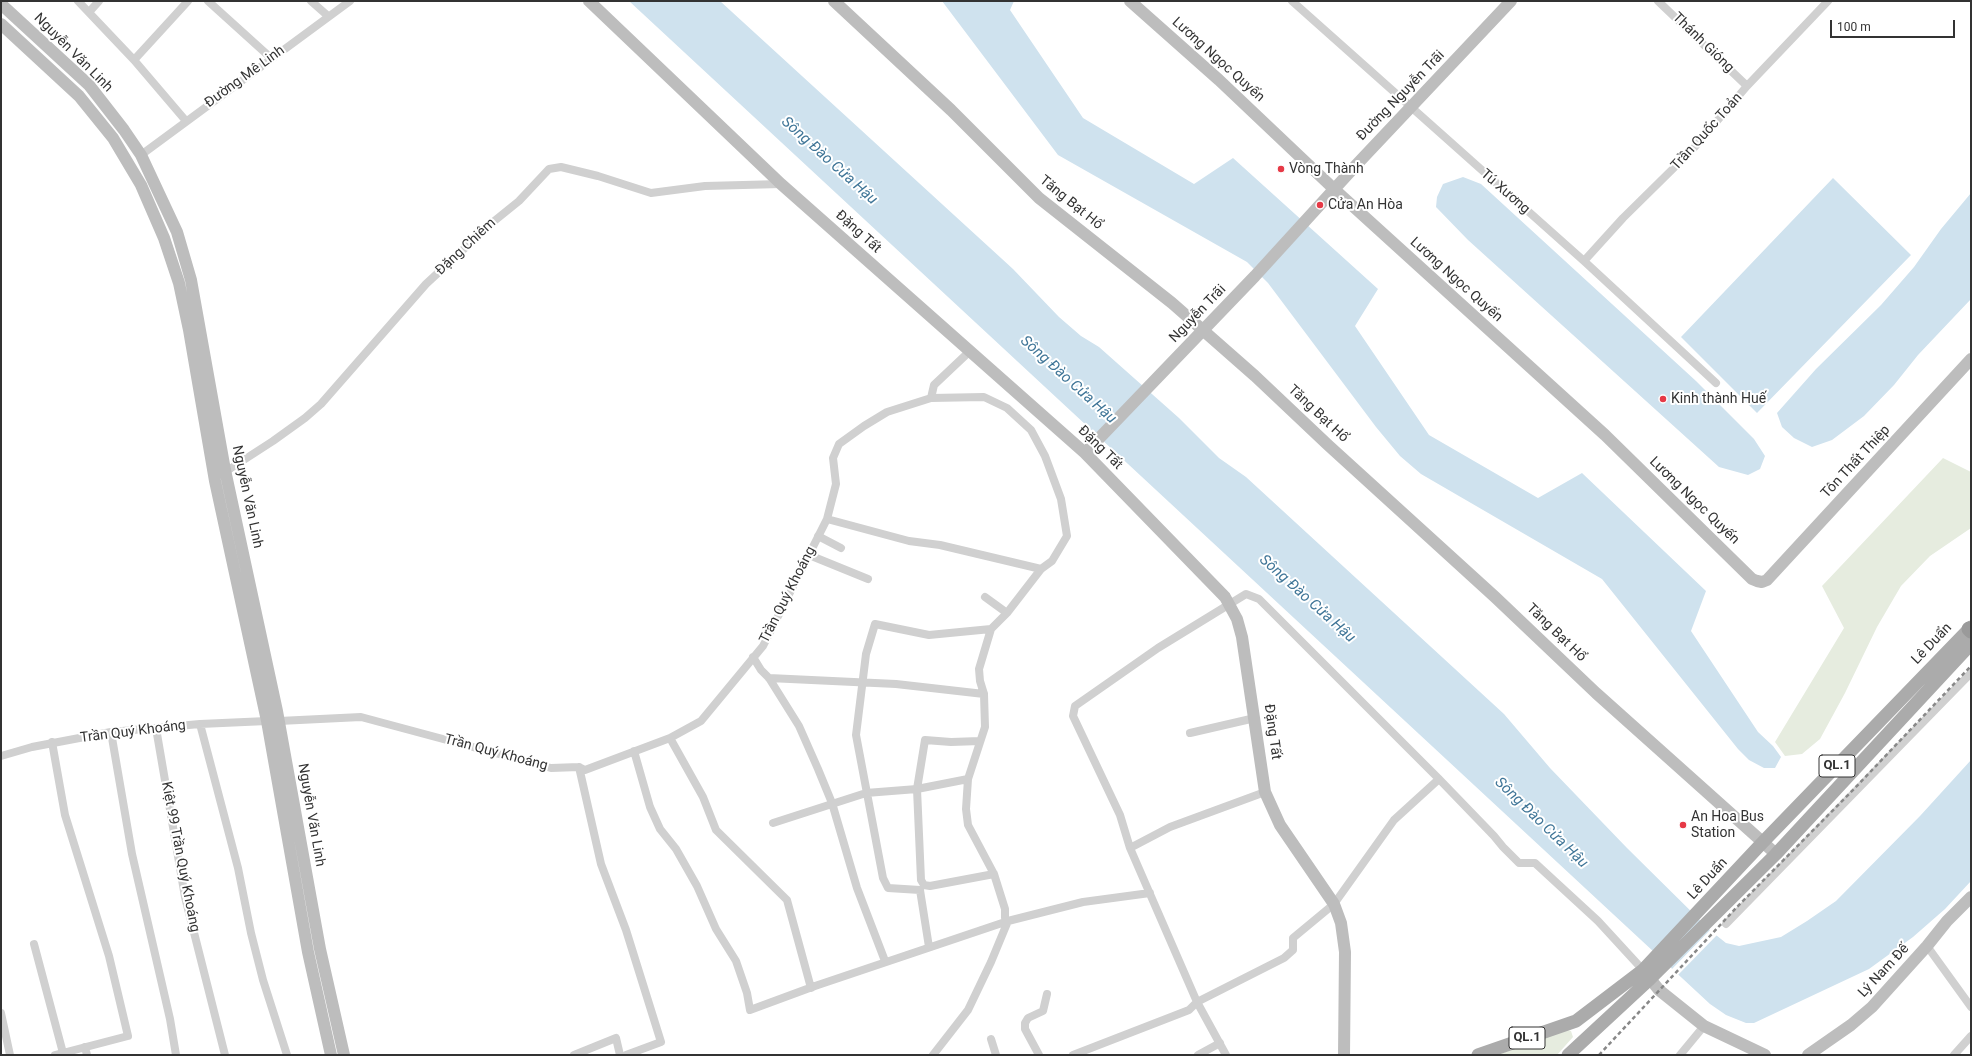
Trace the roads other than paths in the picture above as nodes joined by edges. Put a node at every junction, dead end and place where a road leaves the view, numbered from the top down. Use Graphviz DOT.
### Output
graph roads {
  1 [pos="78,1"];
  2 [pos="99,1"];
  3 [pos="188,1"];
  4 [pos="208,1"];
  5 [pos="311,1"];
  6 [pos="350,1"];
  7 [pos="589,1"];
  8 [pos="834,1"];
  9 [pos="1130,1"];
  10 [pos="1292,1"];
  11 [pos="1511,1"];
  12 [pos="1658,1"];
  13 [pos="1828,1"];
  14 [pos="5,4"];
  15 [pos="90,11"];
  16 [pos="328,16"];
  17 [pos="1,24"];
  18 [pos="30,30"];
  19 [pos="20,41"];
  20 [pos="271,58"];
  21 [pos="134,60"];
  22 [pos="1747,86"];
  23 [pos="1410,108"];
  24 [pos="186,121"];
  25 [pos="141,155"];
  26 [pos="781,184"];
  27 [pos="1334,189"];
  28 [pos="1305,222"];
  29 [pos="177,232"];
  30 [pos="164,238"];
  31 [pos="1584,262"];
  32 [pos="1204,330"];
  33 [pos="970,352"];
  34 [pos="1971,359"];
  35 [pos="1716,383"];
  36 [pos="931,398"];
  37 [pos="1085,453"];
  38 [pos="225,470"];
  39 [pos="214,483"];
  40 [pos="827,519"];
  41 [pos="818,536"];
  42 [pos="841,548"];
  43 [pos="809,554"];
  44 [pos="1041,570"];
  45 [pos="868,579"];
  46 [pos="1760,582"];
  47 [pos="985,597"];
  48 [pos="1230,604"];
  49 [pos="1007,613"];
  50 [pos="991,629"];
  51 [pos="1970,629"];
  52 [pos="1971,644"];
  53 [pos="753,657"];
  54 [pos="1971,673"];
  55 [pos="769,678"];
  56 [pos="864,682"];
  57 [pos="984,694"];
  58 [pos="1255,718"];
  59 [pos="273,721"];
  60 [pos="200,724"];
  61 [pos="156,728"];
  62 [pos="111,732"];
  63 [pos="1190,733"];
  64 [pos="670,738"];
  65 [pos="980,741"];
  66 [pos="52,742"];
  67 [pos="634,752"];
  68 [pos="1,756"];
  69 [pos="579,767"];
  70 [pos="968,779"];
  71 [pos="1439,779"];
  72 [pos="917,789"];
  73 [pos="1265,792"];
  74 [pos="866,793"];
  75 [pos="832,803"];
  76 [pos="773,823"];
  77 [pos="1763,842"];
  78 [pos="1130,848"];
  79 [pos="1776,854"];
  80 [pos="994,874"];
  81 [pos="922,880"];
  82 [pos="920,890"];
  83 [pos="1150,893"];
  84 [pos="1971,897"];
  85 [pos="1334,904"];
  86 [pos="1008,920"];
  87 [pos="1726,924"];
  88 [pos="34,944"];
  89 [pos="1927,946"];
  90 [pos="929,947"];
  91 [pos="320,949"];
  92 [pos="308,952"];
  93 [pos="885,961"];
  94 [pos="1648,972"];
  95 [pos="811,988"];
  96 [pos="1047,994"];
  97 [pos="1197,1002"];
  98 [pos="1971,1007"];
  99 [pos="1,1013"];
  100 [pos="1576,1021"];
  101 [pos="1704,1026"];
  102 [pos="1971,1036"];
  103 [pos="1586,1037"];
  104 [pos="991,1039"];
  105 [pos="1220,1043"];
  106 [pos="86,1051"];
  107 [pos="59,1054"];
  108 [pos="10,1055"];
  109 [pos="176,1055"];
  110 [pos="226,1055"];
  111 [pos="287,1055"];
  112 [pos="331,1055"];
  113 [pos="344,1055"];
  114 [pos="574,1055"];
  115 [pos="620,1055"];
  116 [pos="626,1055"];
  117 [pos="933,1055"];
  118 [pos="996,1055"];
  119 [pos="1039,1055"];
  120 [pos="1073,1055"];
  121 [pos="1198,1055"];
  122 [pos="1226,1055"];
  123 [pos="1344,1055"];
  124 [pos="1478,1055"];
  125 [pos="1568,1055"];
  126 [pos="1680,1055"];
  127 [pos="1765,1055"];
  128 [pos="1808,1055"];
  129 [pos="1954,1055"];
  1 -- 15 [label="street"];
  2 -- 15 [label="street"];
  3 -- 21 [label="street"];
  4 -- 20 [label="street"];
  5 -- 16 [label="street"];
  6 -- 16 [label="street, Đường Mê Linh"];
  7 -- 26 [label="main road, Đặng Tất"];
  8 -- 32 [label="main road, Tăng Bạt Hổ"];
  9 -- 27 [label="main road, Lương Ngọc Quyến"];
  10 -- 23 [label="street, Tú Xương"];
  11 -- 23 [label="main road, Đường Nguyễn Trãi"];
  12 -- 22 [label="street, Thánh Gióng"];
  13 -- 22 [label="street, Trần Quốc Toản"];
  14 -- 18 [label="main road, Nguyễn Văn Linh"];
  15 -- 21 [label="street"];
  16 -- 20 [label="street, Đường Mê Linh"];
  17 -- 19 [label="main road, Nguyễn Văn Linh"];
  18 -- 19 [label="main road"];
  18 -- 25 [label="main road, Nguyễn Văn Linh"];
  19 -- 30 [label="main road, Nguyễn Văn Linh"];
  20 -- 24 [label="street, Đường Mê Linh"];
  21 -- 24 [label="street"];
  22 -- 31 [label="street, Trần Quốc Toản"];
  23 -- 27 [label="main road, Đường Nguyễn Trãi"];
  23 -- 31 [label="street, Tú Xương"];
  24 -- 25 [label="street, Đường Mê Linh"];
  25 -- 29 [label="main road, Nguyễn Văn Linh"];
  26 -- 33 [label="main road, Đặng Tất"];
  26 -- 38 [label="street, Đặng Chiêm"];
  27 -- 28 [label="main road, Đường Nguyễn Trãi"];
  27 -- 46 [label="main road, Lương Ngọc Quyến"];
  28 -- 32 [label="main road, Nguyễn Trãi"];
  29 -- 30 [label="main road"];
  29 -- 38 [label="main road, Nguyễn Văn Linh"];
  30 -- 39 [label="main road, Nguyễn Văn Linh"];
  31 -- 35 [label="street, Tú Xương"];
  32 -- 37 [label="main road, Nguyễn Trãi"];
  32 -- 77 [label="main road, Tăng Bạt Hổ"];
  33 -- 36 [label="street"];
  33 -- 37 [label="main road, Đặng Tất"];
  34 -- 46 [label="main road, Tôn Thất Thiệp"];
  36 -- 40 [label="street, Trần Quý Khoáng"];
  36 -- 44 [label="street, Trần Quý Khoáng"];
  37 -- 48 [label="main road, Đặng Tất"];
  38 -- 39 [label="street, Đặng Chiêm"];
  38 -- 59 [label="main road, Nguyễn Văn Linh"];
  39 -- 59 [label="main road, Nguyễn Văn Linh"];
  40 -- 41 [label="street, Trần Quý Khoáng"];
  40 -- 44 [label="street"];
  41 -- 42 [label="street"];
  41 -- 43 [label="street, Trần Quý Khoáng"];
  43 -- 45 [label="street"];
  43 -- 53 [label="street, Trần Quý Khoáng"];
  44 -- 49 [label="street, Trần Quý Khoáng"];
  47 -- 49 [label="street"];
  48 -- 58 [label="main road, Đặng Tất"];
  48 -- 71 [label="street"];
  48 -- 78 [label="street"];
  49 -- 50 [label="street, Trần Quý Khoáng"];
  50 -- 56 [label="street"];
  50 -- 57 [label="street"];
  51 -- 77 [label="main road, Lê Duẩn / QL.1"];
  52 -- 79 [label="main road, Lê Duẩn / QL.1"];
  53 -- 55 [label="street"];
  53 -- 64 [label="street, Trần Quý Khoáng"];
  54 -- 87 [label="street"];
  55 -- 56 [label="street"];
  55 -- 75 [label="street"];
  56 -- 57 [label="street"];
  56 -- 74 [label="street"];
  57 -- 65 [label="street"];
  58 -- 63 [label="street"];
  58 -- 73 [label="main road, Đặng Tất"];
  59 -- 60 [label="street, Trần Quý Khoáng"];
  59 -- 69 [label="street, Trần Quý Khoáng"];
  59 -- 91 [label="main road, Nguyễn Văn Linh"];
  59 -- 92 [label="main road, Nguyễn Văn Linh"];
  60 -- 61 [label="street, Trần Quý Khoáng"];
  60 -- 111 [label="street"];
  61 -- 62 [label="street, Trần Quý Khoáng"];
  61 -- 110 [label="street, Kiệt 99 Trần Quý Khoáng"];
  62 -- 66 [label="street, Trần Quý Khoáng"];
  62 -- 109 [label="street"];
  64 -- 67 [label="street, Trần Quý Khoáng"];
  64 -- 95 [label="street"];
  65 -- 70 [label="street"];
  65 -- 72 [label="street"];
  66 -- 68 [label="street, Trần Quý Khoáng"];
  66 -- 106 [label="street"];
  67 -- 69 [label="street, Trần Quý Khoáng"];
  67 -- 95 [label="street"];
  69 -- 116 [label="street"];
  70 -- 72 [label="street"];
  70 -- 80 [label="street"];
  71 -- 85 [label="street"];
  71 -- 94 [label="street"];
  72 -- 74 [label="street"];
  72 -- 81 [label="street"];
  73 -- 78 [label="street"];
  73 -- 85 [label="main road, Đặng Tất"];
  74 -- 75 [label="street"];
  74 -- 82 [label="street"];
  75 -- 76 [label="street"];
  75 -- 93 [label="street"];
  77 -- 79 [label="main road, Tăng Bạt Hổ"];
  77 -- 94 [label="main road, Lê Duẩn / QL.1"];
  78 -- 83 [label="street"];
  79 -- 94 [label="main road, Lê Duẩn / QL.1"];
  80 -- 81 [label="street"];
  80 -- 86 [label="street"];
  81 -- 82 [label="street"];
  82 -- 90 [label="street"];
  83 -- 86 [label="street"];
  83 -- 97 [label="street"];
  84 -- 89 [label="main road, Lý Nam Đế"];
  85 -- 97 [label="street"];
  85 -- 123 [label="main road, Đặng Tất"];
  86 -- 90 [label="street"];
  86 -- 117 [label="street"];
  88 -- 107 [label="street"];
  89 -- 98 [label="street"];
  89 -- 128 [label="main road, Lý Nam Đế"];
  90 -- 93 [label="street"];
  91 -- 92 [label="main road"];
  91 -- 113 [label="main road, Nguyễn Văn Linh"];
  92 -- 112 [label="main road, Nguyễn Văn Linh"];
  93 -- 95 [label="street"];
  94 -- 100 [label="main road, Lê Duẩn / QL.1"];
  94 -- 101 [label="main road"];
  94 -- 103 [label="main road, Lê Duẩn / QL.1"];
  96 -- 119 [label="street"];
  97 -- 105 [label="street"];
  97 -- 120 [label="street"];
  99 -- 108 [label="street"];
  100 -- 103 [label="main road"];
  100 -- 124 [label="main road, QL.1"];
  101 -- 126 [label="street"];
  101 -- 127 [label="main road"];
  102 -- 129 [label="street"];
  103 -- 125 [label="main road, QL.1"];
  104 -- 118 [label="street"];
  105 -- 121 [label="street"];
  105 -- 122 [label="street"];
  106 -- 107 [label="street"];
  114 -- 115 [label="street"];
}
